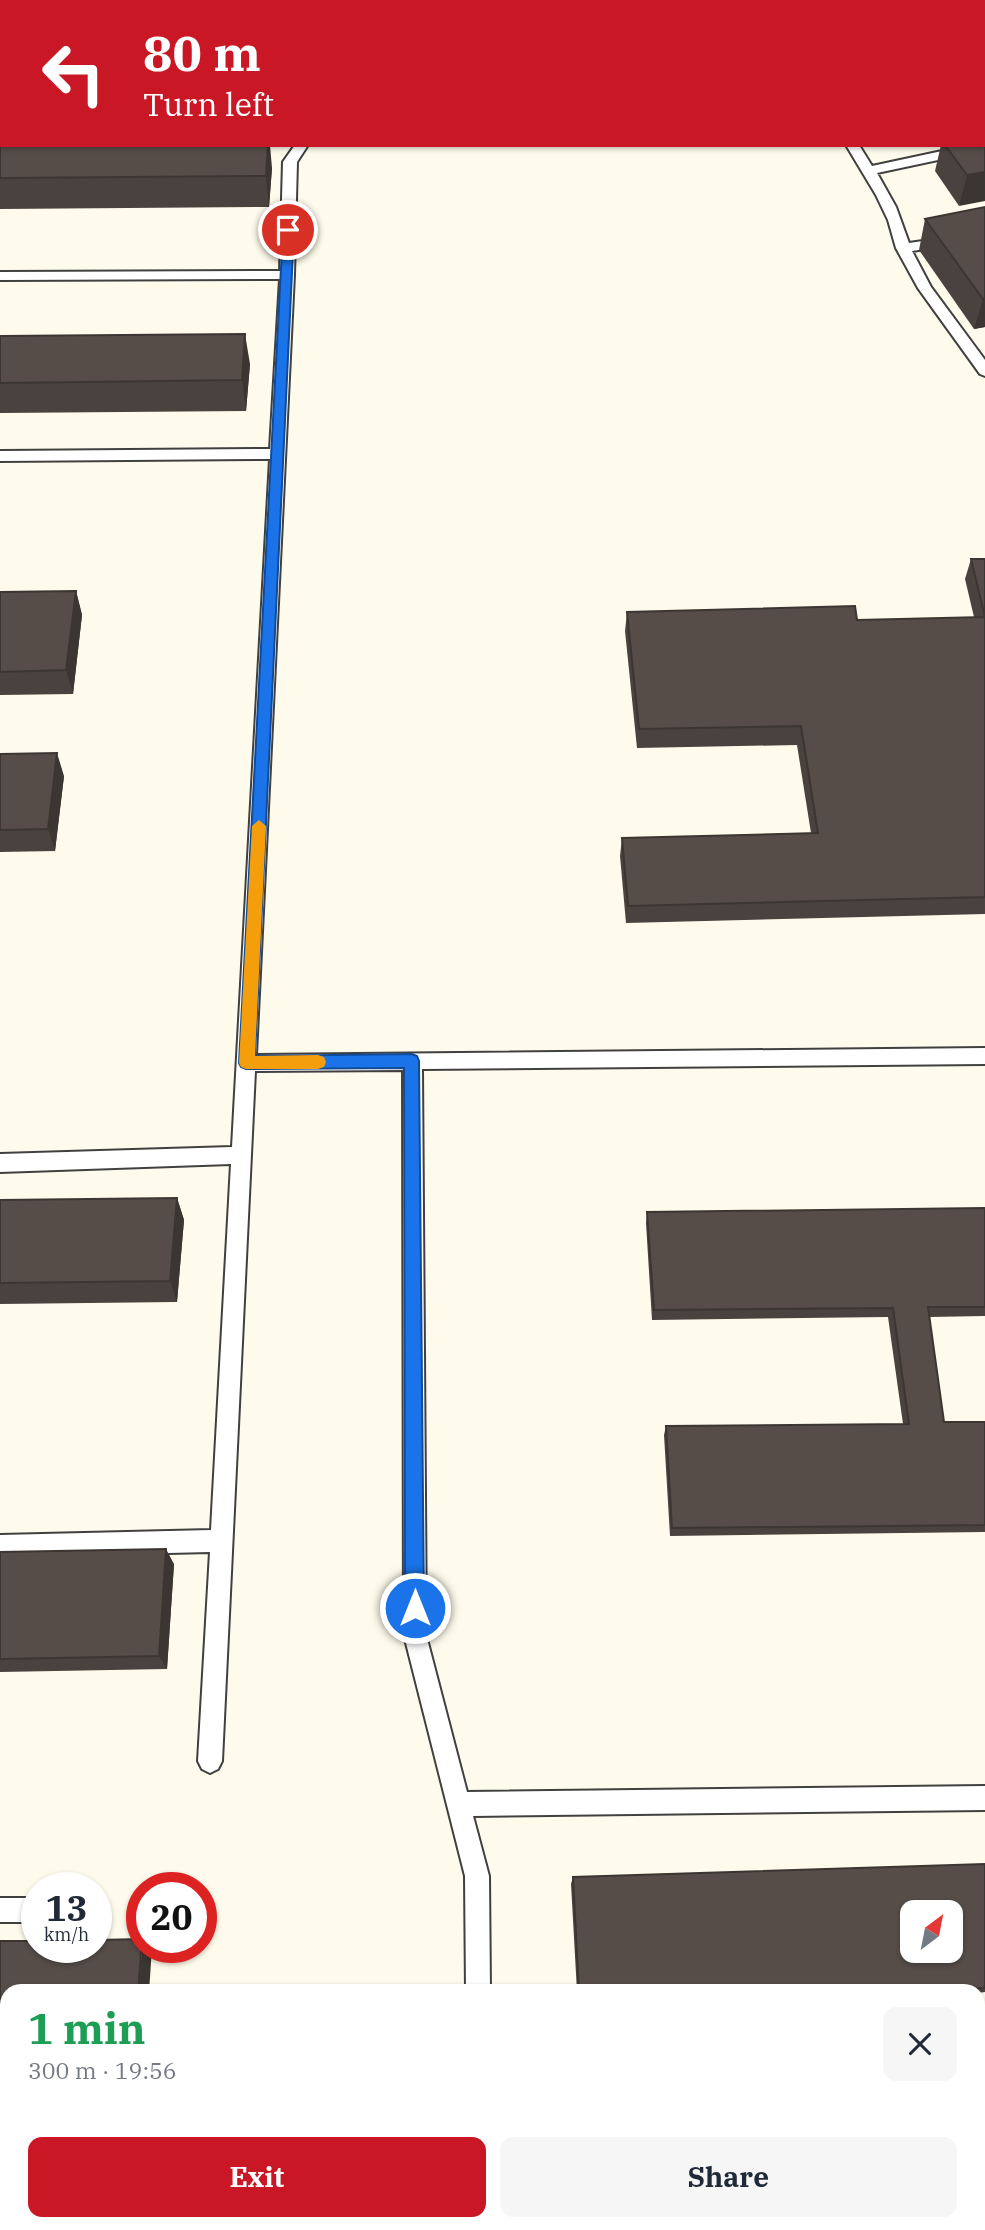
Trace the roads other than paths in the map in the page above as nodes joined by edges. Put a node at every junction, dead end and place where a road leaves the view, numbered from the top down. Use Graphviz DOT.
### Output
graph roads {
  1 [pos="300,147"];
  2 [pos="853,147"];
  3 [pos="980,147"];
  4 [pos="869,171"];
  5 [pos="985,236"];
  6 [pos="904,248"];
  7 [pos="287,275"];
  8 [pos="0,276"];
  9 [pos="985,371"];
  10 [pos="278,454"];
  11 [pos="0,456"];
  12 [pos="985,1056"];
  13 [pos="412,1061"];
  14 [pos="246,1063"];
  15 [pos="242,1155"];
  16 [pos="0,1163"];
  17 [pos="222,1541"];
  18 [pos="0,1546"];
  19 [pos="210,1761"];
  20 [pos="985,1798"];
  21 [pos="458,1804"];
  22 [pos="0,1910"];
  23 [pos="21,1910"];
  24 [pos="478,1984"];
  1 -- 7 [label="lane"];
  2 -- 4 [label="lane"];
  3 -- 4 [label="lane"];
  4 -- 6 [label="lane"];
  5 -- 6 [label="lane"];
  6 -- 9 [label="lane"];
  7 -- 8 [label="lane"];
  7 -- 10 [label="lane"];
  10 -- 11 [label="lane"];
  10 -- 14 [label="lane"];
  12 -- 13 [label="lane"];
  13 -- 14 [label="lane"];
  13 -- 21 [label="lane"];
  14 -- 15 [label="lane"];
  15 -- 16 [label="lane"];
  15 -- 17 [label="lane"];
  17 -- 18 [label="lane"];
  17 -- 19 [label="lane"];
  20 -- 21 [label="lane"];
  21 -- 24 [label="lane"];
  22 -- 23 [label="lane"];
}
